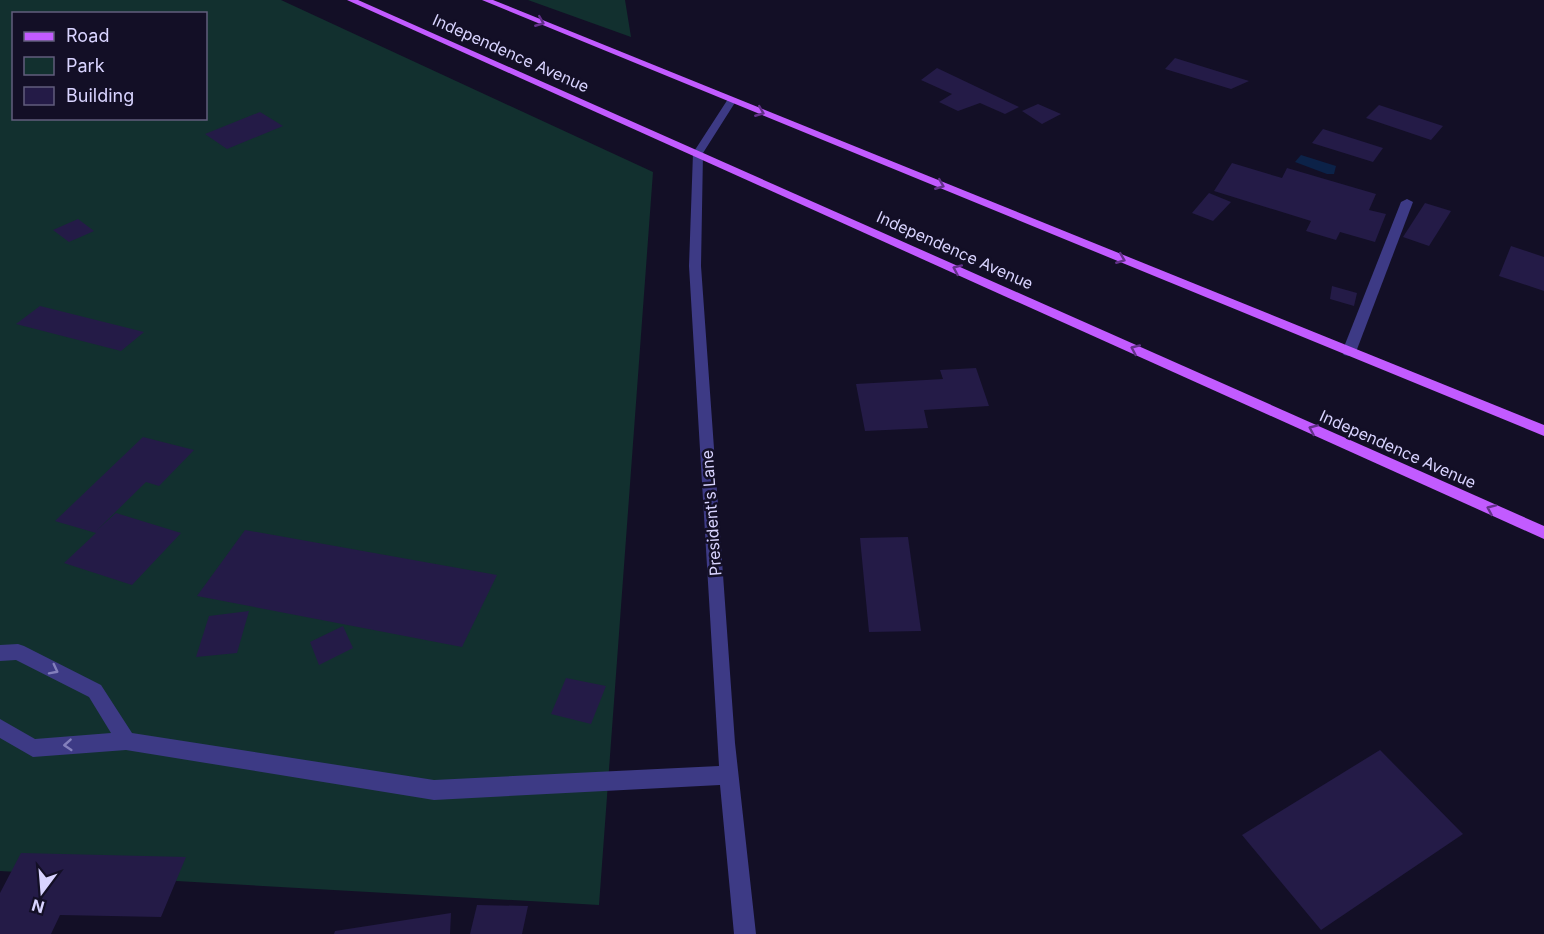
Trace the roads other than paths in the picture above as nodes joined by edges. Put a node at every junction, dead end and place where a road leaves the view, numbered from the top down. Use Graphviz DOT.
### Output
graph roads {
  1 [pos="351,0"];
  2 [pos="486,0"];
  3 [pos="731,100"];
  4 [pos="698,153"];
  5 [pos="1407,202"];
  6 [pos="1349,352"];
  7 [pos="1544,430"];
  8 [pos="1544,533"];
  9 [pos="0,653"];
  10 [pos="0,728"];
  11 [pos="126,741"];
  12 [pos="729,774"];
  13 [pos="745,934"];
  1 -- 4 [label="main road, Independence Avenue"];
  2 -- 3 [label="main road, one-way"];
  3 -- 4 [label="street"];
  3 -- 6 [label="main road, one-way"];
  8 -- 4 [label="main road, Independence Avenue, one-way"];
  4 -- 12 [label="street, President's Lane"];
  5 -- 6 [label="street"];
  6 -- 7 [label="main road"];
  9 -- 11 [label="street, one-way"];
  11 -- 10 [label="street, one-way"];
  11 -- 12 [label="street"];
  12 -- 13 [label="street, President's Lane"];
}
